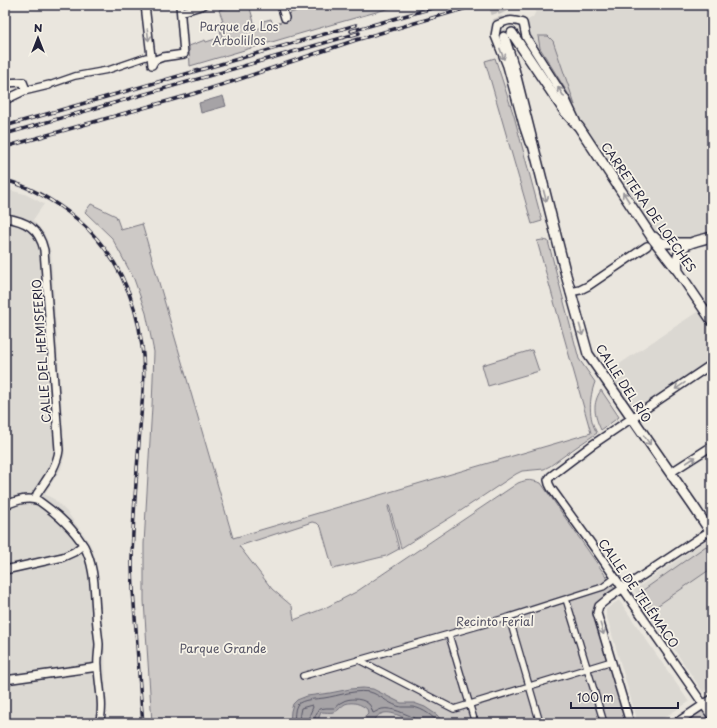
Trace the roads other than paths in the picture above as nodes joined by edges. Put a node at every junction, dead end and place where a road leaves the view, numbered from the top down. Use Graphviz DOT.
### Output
graph roads {
  1 [pos="145,5"];
  2 [pos="204,5"];
  3 [pos="281,5"];
  4 [pos="181,8"];
  5 [pos="285,18"];
  6 [pos="505,22"];
  7 [pos="508,35"];
  8 [pos="146,57"];
  9 [pos="5,82"];
  10 [pos="49,85"];
  11 [pos="24,91"];
  12 [pos="5,100"];
  13 [pos="579,127"];
  14 [pos="536,159"];
  15 [pos="5,218"];
  16 [pos="647,229"];
  17 [pos="712,237"];
  18 [pos="679,243"];
  19 [pos="691,243"];
  20 [pos="646,246"];
  21 [pos="668,259"];
  22 [pos="678,271"];
  23 [pos="570,292"];
  24 [pos="712,321"];
  25 [pos="712,364"];
  26 [pos="632,418"];
  27 [pos="712,446"];
  28 [pos="670,473"];
  29 [pos="35,499"];
  30 [pos="5,504"];
  31 [pos="711,531"];
  32 [pos="83,546"];
  33 [pos="5,570"];
  34 [pos="615,578"];
  35 [pos="623,589"];
  36 [pos="566,599"];
  37 [pos="508,617"];
  38 [pos="449,635"];
  39 [pos="359,660"];
  40 [pos="612,661"];
  41 [pos="98,667"];
  42 [pos="587,668"];
  43 [pos="303,676"];
  44 [pos="5,680"];
  45 [pos="529,686"];
  46 [pos="712,699"];
  47 [pos="470,704"];
  48 [pos="704,705"];
  49 [pos="712,717"];
  50 [pos="99,723"];
  51 [pos="475,723"];
  52 [pos="540,723"];
  53 [pos="604,723"];
  54 [pos="630,723"];
  55 [pos="676,723"];
  1 -- 4 [label="street, one-way"];
  2 -- 4 [label="street"];
  3 -- 5 [label="street"];
  13 -- 6 [label="street, CARRETERA DE LOECHES, one-way"];
  6 -- 14 [label="street, CALLE DEL RÍO, one-way"];
  7 -- 13 [label="street, CARRETERA DE LOECHES"];
  7 -- 14 [label="street, CALLE DEL RÍO"];
  8 -- 10 [label="street"];
  9 -- 11 [label="street"];
  10 -- 11 [label="street"];
  11 -- 12 [label="street"];
  16 -- 13 [label="street, CARRETERA DE LOECHES, one-way"];
  14 -- 23 [label="street, CALLE DEL RÍO, one-way"];
  15 -- 29 [label="street, CALLE DEL HEMISFERIO"];
  16 -- 18 [label="street"];
  16 -- 21 [label="street, CARRETERA DE LOECHES"];
  17 -- 19 [label="street"];
  18 -- 19 [label="street"];
  18 -- 21 [label="street"];
  19 -- 22 [label="street"];
  20 -- 23 [label="street"];
  21 -- 22 [label="street, CARRETERA DE LOECHES"];
  22 -- 24 [label="street, CARRETERA DE LOECHES"];
  23 -- 26 [label="street, CALLE DEL RÍO, one-way"];
  25 -- 26 [label="street, one-way"];
  26 -- 28 [label="street, CALLE DEL RÍO, one-way"];
  26 -- 34 [label="street, CALLE DE TELÉMACO"];
  28 -- 27 [label="street, one-way"];
  28 -- 31 [label="street, CALLE DEL RÍO"];
  29 -- 30 [label="street"];
  29 -- 32 [label="street"];
  31 -- 35 [label="street"];
  32 -- 33 [label="street"];
  32 -- 41 [label="street"];
  34 -- 35 [label="street, CALLE DE TELÉMACO"];
  34 -- 36 [label="street"];
  35 -- 40 [label="street, one-way"];
  35 -- 48 [label="street, CALLE DE TELÉMACO"];
  36 -- 37 [label="street"];
  36 -- 42 [label="street"];
  37 -- 38 [label="street"];
  37 -- 45 [label="street"];
  38 -- 39 [label="street"];
  38 -- 47 [label="street"];
  39 -- 43 [label="street"];
  39 -- 47 [label="street"];
  40 -- 42 [label="street"];
  40 -- 54 [label="street"];
  41 -- 44 [label="street"];
  41 -- 50 [label="street"];
  42 -- 45 [label="street"];
  42 -- 53 [label="street"];
  45 -- 47 [label="street"];
  45 -- 52 [label="street"];
  46 -- 48 [label="street"];
  47 -- 51 [label="street"];
  48 -- 49 [label="street, CALLE DE TELÉMACO"];
  48 -- 55 [label="street"];
}
